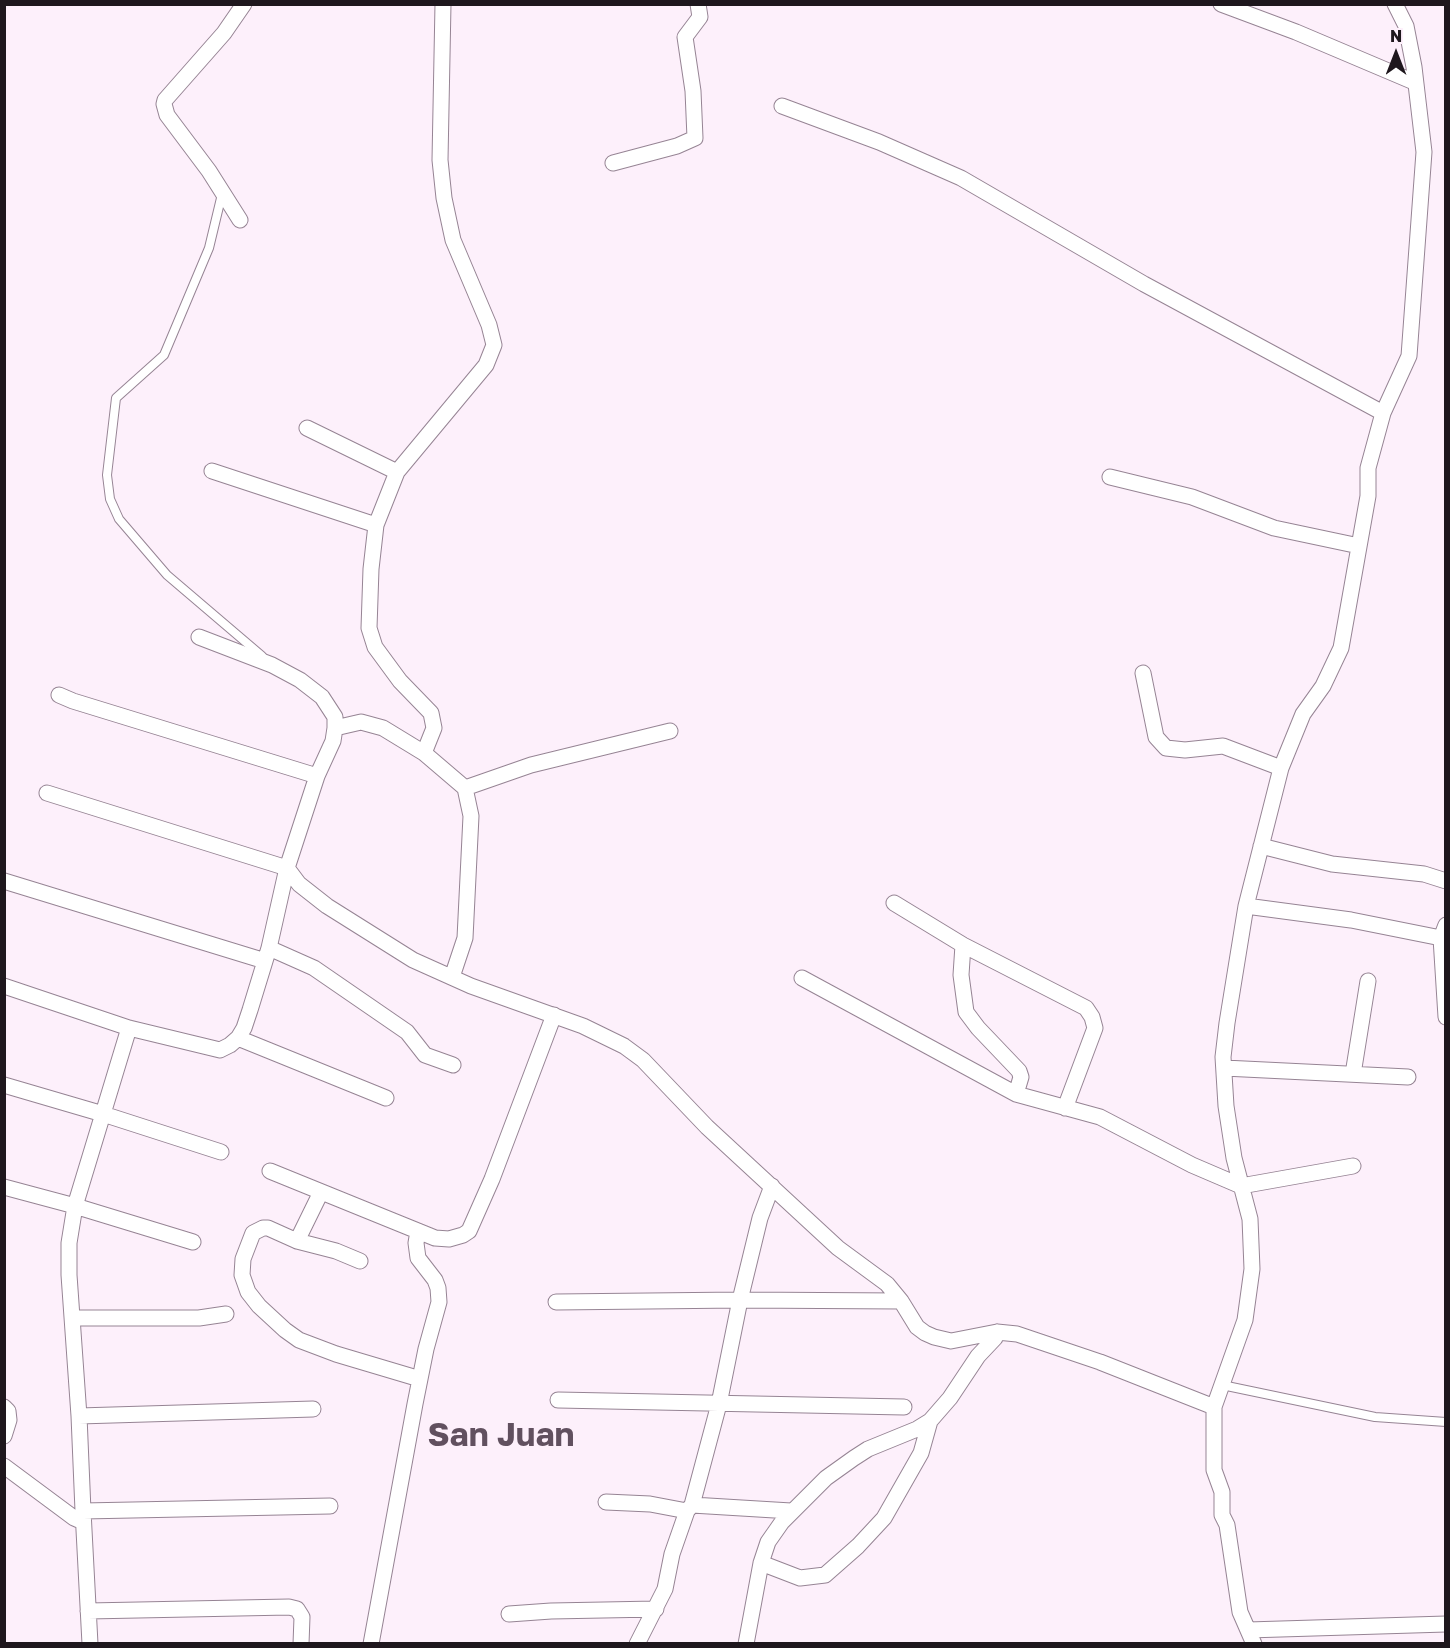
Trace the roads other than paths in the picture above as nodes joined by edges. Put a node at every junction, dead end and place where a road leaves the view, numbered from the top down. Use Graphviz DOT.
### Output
graph roads {
  1 [pos="244,4"];
  2 [pos="443,4"];
  3 [pos="698,4"];
  4 [pos="1221,4"];
  5 [pos="1395,4"];
  6 [pos="1414,82"];
  7 [pos="783,106"];
  8 [pos="613,163"];
  9 [pos="222,192"];
  10 [pos="240,220"];
  11 [pos="1383,413"];
  12 [pos="307,428"];
  13 [pos="212,471"];
  14 [pos="397,472"];
  15 [pos="1110,477"];
  16 [pos="376,525"];
  17 [pos="1359,546"];
  18 [pos="199,637"];
  19 [pos="272,665"];
  20 [pos="1143,673"];
  21 [pos="59,695"];
  22 [pos="335,728"];
  23 [pos="670,731"];
  24 [pos="424,753"];
  25 [pos="1281,768"];
  26 [pos="317,776"];
  27 [pos="465,788"];
  28 [pos="47,793"];
  29 [pos="1261,846"];
  30 [pos="287,868"];
  31 [pos="4,881"];
  32 [pos="1446,881"];
  33 [pos="894,903"];
  34 [pos="1246,906"];
  35 [pos="1443,931"];
  36 [pos="963,945"];
  37 [pos="267,955"];
  38 [pos="452,976"];
  39 [pos="802,978"];
  40 [pos="1368,981"];
  41 [pos="4,986"];
  42 [pos="554,1015"];
  43 [pos="1446,1017"];
  44 [pos="129,1028"];
  45 [pos="238,1038"];
  46 [pos="453,1065"];
  47 [pos="1224,1068"];
  48 [pos="1353,1074"];
  49 [pos="1408,1077"];
  50 [pos="4,1085"];
  51 [pos="1016,1095"];
  52 [pos="386,1098"];
  53 [pos="1065,1108"];
  54 [pos="103,1113"];
  55 [pos="221,1152"];
  56 [pos="1353,1166"];
  57 [pos="270,1171"];
  58 [pos="772,1186"];
  59 [pos="1241,1186"];
  60 [pos="4,1187"];
  61 [pos="321,1192"];
  62 [pos="75,1206"];
  63 [pos="418,1231"];
  64 [pos="297,1241"];
  65 [pos="193,1242"];
  66 [pos="360,1261"];
  67 [pos="740,1300"];
  68 [pos="901,1301"];
  69 [pos="556,1302"];
  70 [pos="226,1314"];
  71 [pos="72,1318"];
  72 [pos="997,1332"];
  73 [pos="420,1379"];
  74 [pos="1222,1385"];
  75 [pos="558,1400"];
  76 [pos="719,1404"];
  77 [pos="4,1407"];
  78 [pos="904,1407"];
  79 [pos="1214,1407"];
  80 [pos="313,1409"];
  81 [pos="79,1416"];
  82 [pos="930,1421"];
  83 [pos="1446,1422"];
  84 [pos="4,1436"];
  85 [pos="4,1466"];
  86 [pos="606,1502"];
  87 [pos="330,1506"];
  88 [pos="690,1508"];
  89 [pos="791,1512"];
  90 [pos="83,1516"];
  91 [pos="760,1563"];
  92 [pos="656,1609"];
  93 [pos="88,1611"];
  94 [pos="509,1614"];
  95 [pos="1446,1624"];
  96 [pos="1251,1637"];
  97 [pos="90,1644"];
  98 [pos="301,1644"];
  99 [pos="371,1644"];
  100 [pos="637,1644"];
  101 [pos="746,1644"];
  1 -- 9 [label="street"];
  2 -- 14 [label="street"];
  3 -- 8 [label="street"];
  4 -- 6 [label="street"];
  5 -- 6 [label="street"];
  6 -- 11 [label="street"];
  7 -- 11 [label="street"];
  9 -- 10 [label="street"];
  9 -- 19 [label="lane"];
  11 -- 17 [label="street"];
  12 -- 14 [label="street"];
  13 -- 16 [label="street"];
  14 -- 16 [label="street"];
  15 -- 17 [label="street"];
  16 -- 24 [label="street"];
  17 -- 25 [label="street"];
  18 -- 19 [label="street"];
  19 -- 22 [label="street"];
  20 -- 25 [label="street"];
  21 -- 26 [label="street"];
  22 -- 24 [label="street"];
  22 -- 26 [label="street"];
  23 -- 27 [label="street"];
  24 -- 27 [label="street"];
  25 -- 29 [label="street"];
  26 -- 30 [label="street"];
  27 -- 38 [label="street"];
  28 -- 30 [label="street"];
  29 -- 32 [label="street"];
  29 -- 34 [label="street"];
  30 -- 37 [label="street"];
  30 -- 38 [label="street"];
  31 -- 37 [label="street"];
  33 -- 36 [label="street"];
  34 -- 35 [label="street"];
  34 -- 47 [label="street"];
  35 -- 43 [label="street"];
  36 -- 51 [label="street"];
  36 -- 53 [label="street"];
  37 -- 45 [label="street"];
  37 -- 46 [label="street"];
  38 -- 42 [label="street"];
  39 -- 51 [label="street"];
  40 -- 48 [label="street"];
  41 -- 44 [label="street"];
  42 -- 58 [label="street"];
  42 -- 63 [label="street"];
  44 -- 45 [label="street"];
  44 -- 54 [label="street"];
  45 -- 52 [label="street"];
  47 -- 48 [label="street"];
  47 -- 59 [label="street"];
  48 -- 49 [label="street"];
  50 -- 54 [label="street"];
  51 -- 53 [label="street"];
  53 -- 59 [label="street"];
  54 -- 55 [label="street"];
  54 -- 62 [label="street"];
  56 -- 59 [label="street"];
  57 -- 61 [label="street"];
  58 -- 67 [label="street"];
  58 -- 68 [label="street"];
  59 -- 74 [label="street"];
  60 -- 62 [label="street"];
  61 -- 63 [label="street"];
  61 -- 64 [label="street"];
  62 -- 65 [label="street"];
  62 -- 71 [label="street"];
  63 -- 73 [label="street"];
  64 -- 66 [label="street"];
  64 -- 73 [label="street"];
  67 -- 68 [label="street"];
  67 -- 69 [label="street"];
  67 -- 76 [label="street"];
  68 -- 72 [label="street"];
  70 -- 71 [label="street"];
  71 -- 81 [label="street"];
  72 -- 79 [label="street"];
  72 -- 82 [label="street"];
  73 -- 99 [label="street"];
  74 -- 79 [label="street"];
  74 -- 83 [label="lane"];
  75 -- 76 [label="street"];
  76 -- 78 [label="street"];
  76 -- 88 [label="street"];
  77 -- 84 [label="street"];
  79 -- 96 [label="street"];
  80 -- 81 [label="street"];
  81 -- 90 [label="street"];
  82 -- 89 [label="street"];
  82 -- 91 [label="street"];
  85 -- 90 [label="street"];
  86 -- 88 [label="street"];
  87 -- 90 [label="street"];
  88 -- 89 [label="street"];
  88 -- 92 [label="street"];
  89 -- 91 [label="street"];
  90 -- 93 [label="street"];
  91 -- 101 [label="street"];
  92 -- 94 [label="street"];
  92 -- 100 [label="street"];
  93 -- 97 [label="street"];
  93 -- 98 [label="street"];
  95 -- 96 [label="street"];
}
